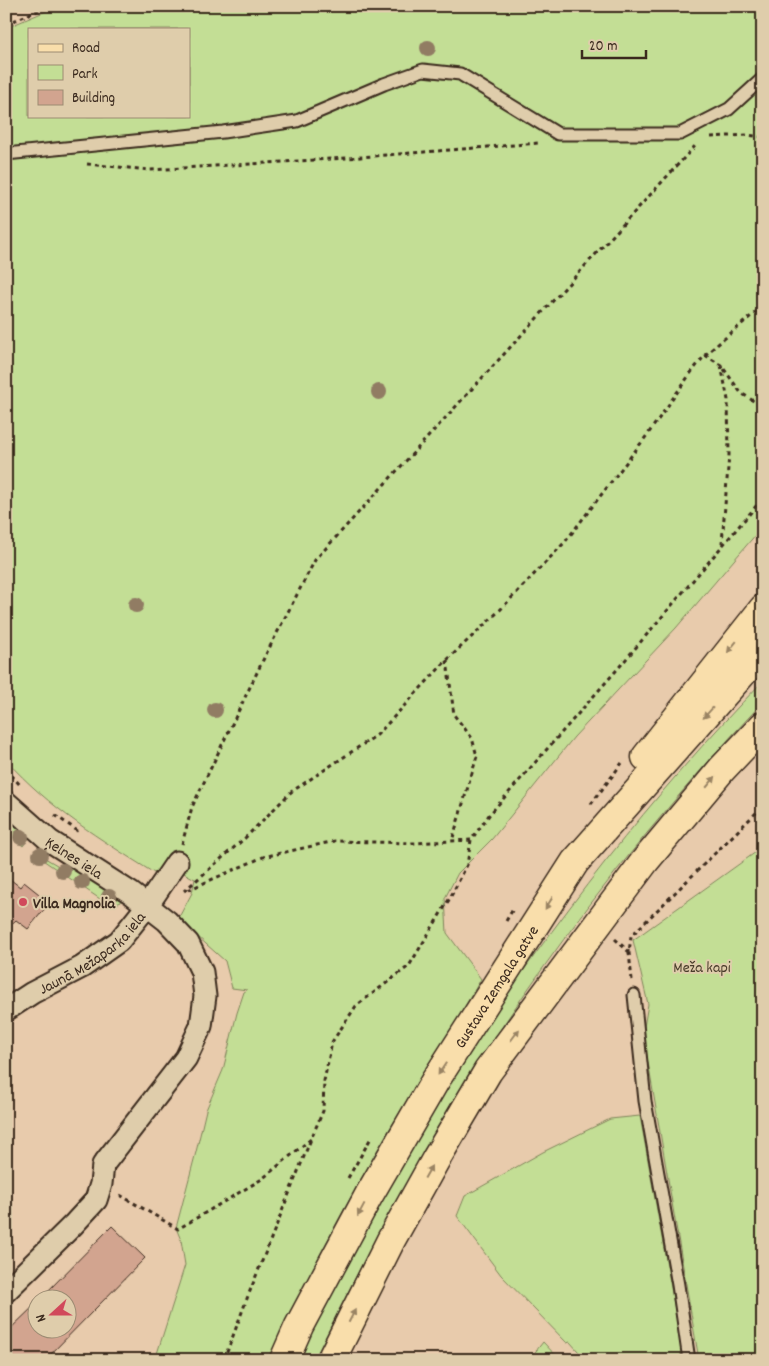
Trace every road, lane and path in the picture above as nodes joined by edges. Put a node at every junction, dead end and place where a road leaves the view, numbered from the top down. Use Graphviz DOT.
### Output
graph roads {
  1 [pos="48,6"];
  2 [pos="6,24"];
  3 [pos="763,78"];
  4 [pos="558,134"];
  5 [pos="703,137"];
  6 [pos="763,137"];
  7 [pos="696,144"];
  8 [pos="6,154"];
  9 [pos="83,163"];
  10 [pos="763,306"];
  11 [pos="705,355"];
  12 [pos="720,365"];
  13 [pos="763,407"];
  14 [pos="763,498"];
  15 [pos="722,545"];
  16 [pos="763,609"];
  17 [pos="763,650"];
  18 [pos="447,660"];
  19 [pos="763,726"];
  20 [pos="763,752"];
  21 [pos="6,769"];
  22 [pos="23,787"];
  23 [pos="6,802"];
  24 [pos="763,806"];
  25 [pos="52,812"];
  26 [pos="81,833"];
  27 [pos="471,840"];
  28 [pos="452,841"];
  29 [pos="177,862"];
  30 [pos="575,862"];
  31 [pos="147,906"];
  32 [pos="598,923"];
  33 [pos="634,995"];
  34 [pos="6,1010"];
  35 [pos="311,1139"];
  36 [pos="101,1184"];
  37 [pos="6,1291"];
  38 [pos="224,1360"];
  39 [pos="284,1360"];
  40 [pos="331,1360"];
  41 [pos="689,1360"];
  1 -- 2 [label="path"];
  3 -- 4 [label="lane"];
  4 -- 8 [label="lane"];
  4 -- 9 [label="path"];
  5 -- 6 [label="path"];
  7 -- 29 [label="path"];
  10 -- 11 [label="path"];
  11 -- 12 [label="path"];
  11 -- 18 [label="path"];
  12 -- 13 [label="path"];
  12 -- 15 [label="path"];
  14 -- 15 [label="path"];
  15 -- 27 [label="path"];
  16 -- 30 [label="main road, one-way"];
  17 -- 30 [label="main road, Gustava Zemgala gatve, one-way"];
  18 -- 28 [label="path"];
  18 -- 28 [label="path"];
  32 -- 19 [label="main road, one-way"];
  20 -- 32 [label="main road"];
  21 -- 22 [label="path"];
  23 -- 31 [label="street, Ķelnes iela"];
  24 -- 33 [label="path"];
  25 -- 26 [label="path"];
  27 -- 28 [label="path"];
  27 -- 35 [label="path"];
  29 -- 31 [label="street, Jaunā Mežaparka iela"];
  30 -- 39 [label="main road, Gustava Zemgala gatve, one-way"];
  31 -- 34 [label="street, Jaunā Mežaparka iela"];
  31 -- 36 [label="street, Ķelnes iela"];
  40 -- 32 [label="main road, one-way"];
  33 -- 41 [label="lane"];
  35 -- 36 [label="path"];
  35 -- 38 [label="path"];
  36 -- 37 [label="street, Ķelnes iela"];
}
